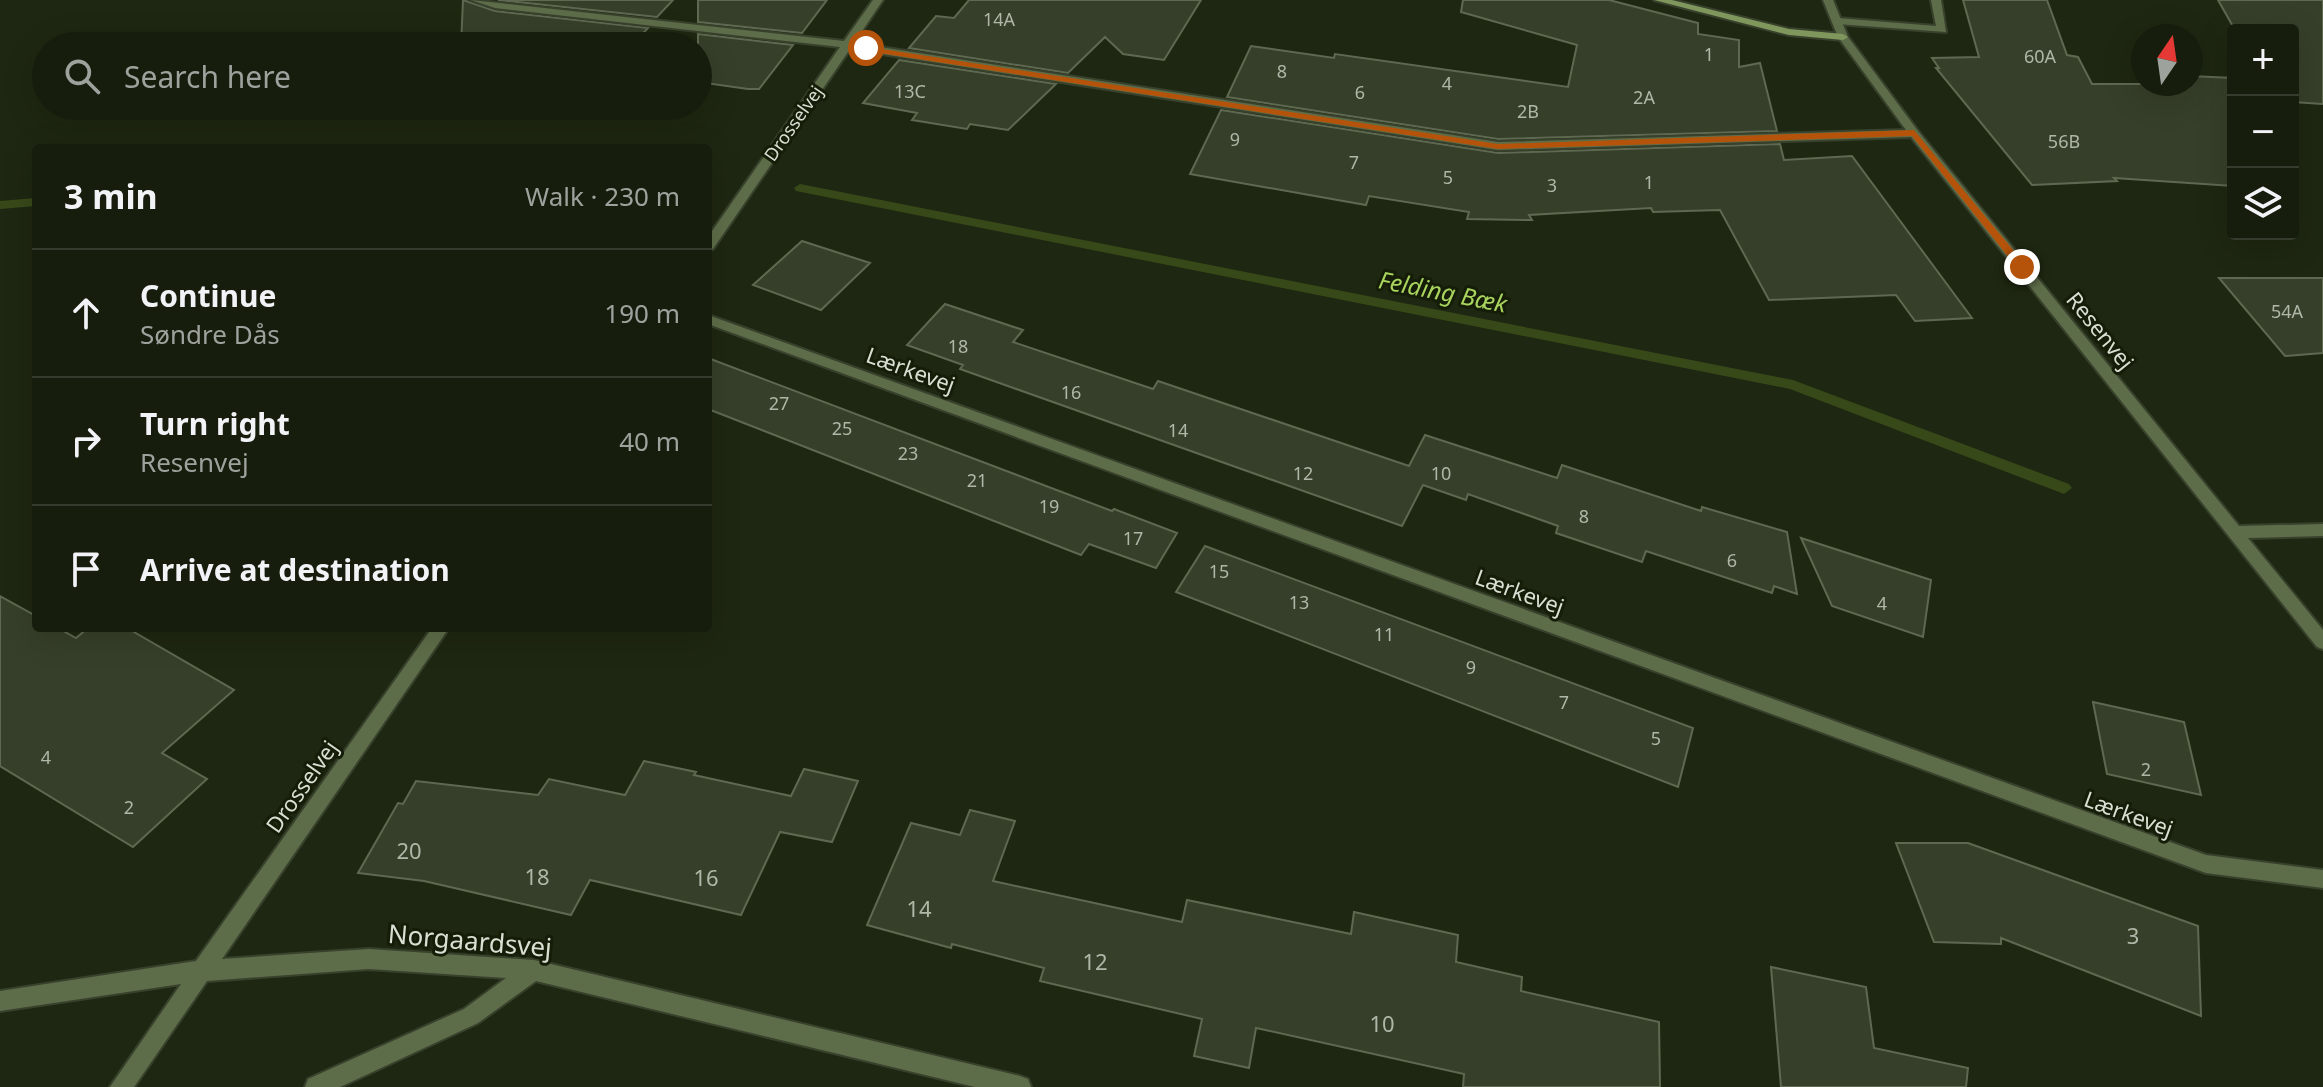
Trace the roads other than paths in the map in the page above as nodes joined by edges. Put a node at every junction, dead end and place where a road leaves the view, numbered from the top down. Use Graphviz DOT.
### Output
graph roads {
  1 [pos="476,0"];
  2 [pos="878,0"];
  3 [pos="1659,0"];
  4 [pos="1828,0"];
  5 [pos="1936,0"];
  6 [pos="1837,21"];
  7 [pos="1843,37"];
  8 [pos="847,45"];
  9 [pos="1914,133"];
  10 [pos="712,240"];
  11 [pos="712,320"];
  12 [pos="2323,530"];
  13 [pos="2234,532"];
  14 [pos="438,632"];
  15 [pos="2323,642"];
  16 [pos="2323,879"];
  17 [pos="534,970"];
  18 [pos="200,971"];
  19 [pos="0,1001"];
  20 [pos="121,1087"];
  21 [pos="316,1087"];
  22 [pos="1020,1087"];
  1 -- 8 [label="street"];
  2 -- 8 [label="street, Drosselvej"];
  3 -- 7 [label="street"];
  4 -- 6 [label="street, Resenvej"];
  5 -- 6 [label="street"];
  6 -- 7 [label="street, Resenvej"];
  7 -- 9 [label="street, Resenvej"];
  8 -- 9 [label="street"];
  8 -- 10 [label="street, Drosselvej"];
  9 -- 13 [label="street, Resenvej"];
  11 -- 16 [label="street, Lærkevej"];
  12 -- 13 [label="street"];
  13 -- 15 [label="street, Resenvej"];
  14 -- 18 [label="street, Drosselvej"];
  17 -- 18 [label="street, Norgaardsvej"];
  17 -- 21 [label="street"];
  17 -- 22 [label="street, Norgaardsvej"];
  18 -- 19 [label="street, Norgaardsvej"];
  18 -- 20 [label="street, Drosselvej"];
}
